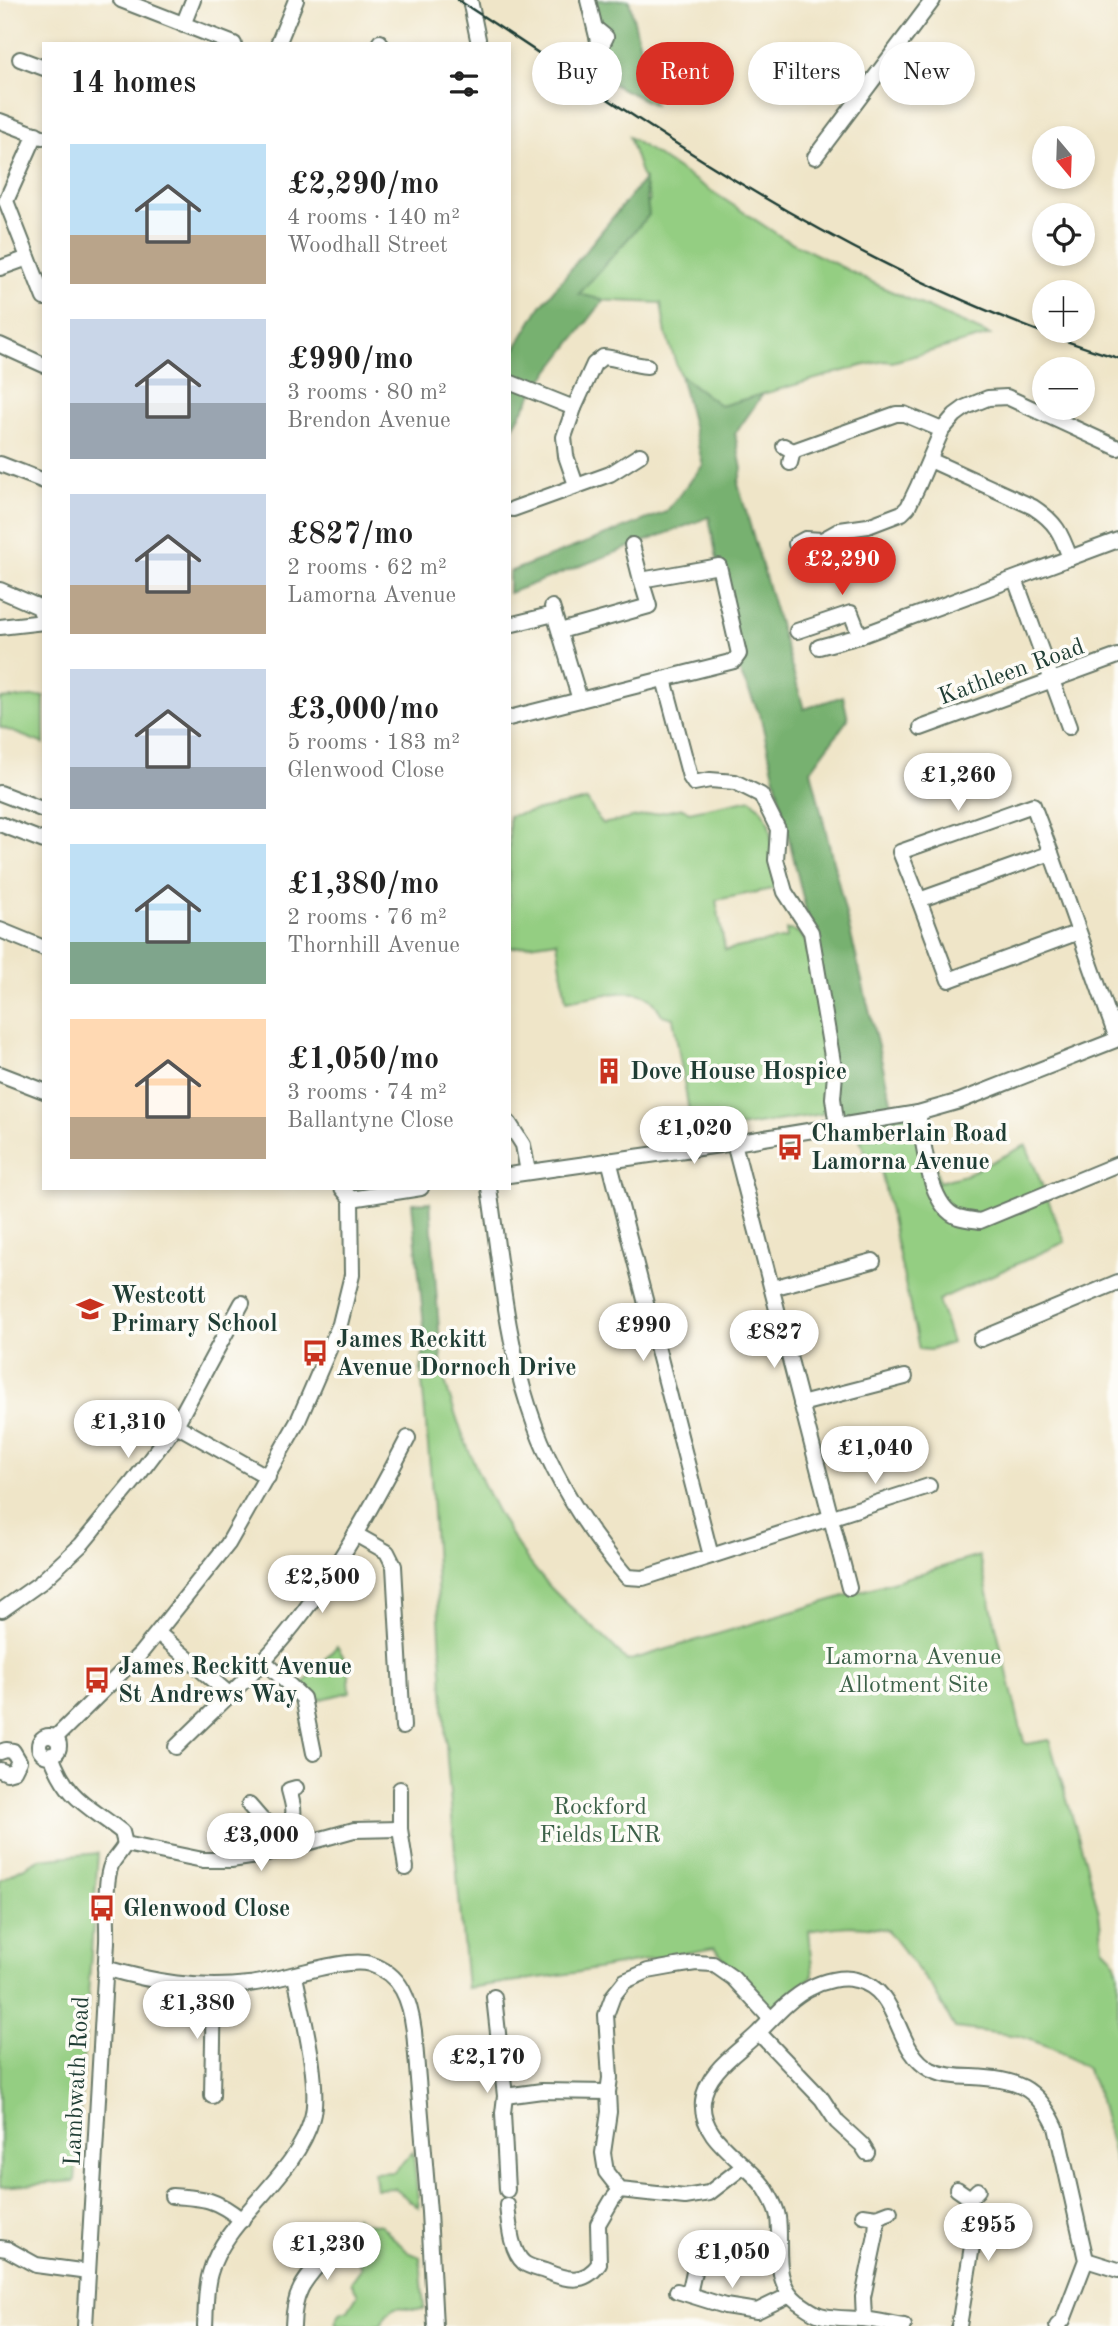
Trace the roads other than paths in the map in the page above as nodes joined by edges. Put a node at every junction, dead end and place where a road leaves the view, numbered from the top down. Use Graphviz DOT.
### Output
graph roads {
  1 [pos="121,0"];
  2 [pos="193,0"];
  3 [pos="296,0"];
  4 [pos="470,0"];
  5 [pos="588,0"];
  6 [pos="933,0"];
  7 [pos="183,24"];
  8 [pos="595,28"];
  9 [pos="229,42"];
  10 [pos="279,42"];
  11 [pos="479,42"];
  12 [pos="20,59"];
  13 [pos="42,67"];
  14 [pos="0,121"];
  15 [pos="40,136"];
  16 [pos="815,158"];
  17 [pos="28,258"];
  18 [pos="0,268"];
  19 [pos="42,293"];
  20 [pos="0,345"];
  21 [pos="42,364"];
  22 [pos="650,366"];
  23 [pos="511,383"];
  24 [pos="574,408"];
  25 [pos="942,430"];
  26 [pos="1118,449"];
  27 [pos="789,453"];
  28 [pos="643,454"];
  29 [pos="930,460"];
  30 [pos="0,464"];
  31 [pos="42,480"];
  32 [pos="576,485"];
  33 [pos="512,508"];
  34 [pos="1118,540"];
  35 [pos="632,545"];
  36 [pos="791,546"];
  37 [pos="1070,558"];
  38 [pos="1015,579"];
  39 [pos="641,580"];
  40 [pos="0,590"];
  41 [pos="42,615"];
  42 [pos="42,621"];
  43 [pos="511,624"];
  44 [pos="0,627"];
  45 [pos="560,631"];
  46 [pos="797,631"];
  47 [pos="860,636"];
  48 [pos="819,647"];
  49 [pos="1118,656"];
  50 [pos="664,679"];
  51 [pos="1051,680"];
  52 [pos="580,700"];
  53 [pos="511,717"];
  54 [pos="1069,727"];
  55 [pos="920,728"];
  56 [pos="0,793"];
  57 [pos="42,809"];
  58 [pos="0,824"];
  59 [pos="42,840"];
  60 [pos="1051,853"];
  61 [pos="920,904"];
  62 [pos="0,930"];
  63 [pos="1079,932"];
  64 [pos="42,946"];
  65 [pos="1118,1039"];
  66 [pos="0,1074"];
  67 [pos="42,1090"];
  68 [pos="918,1113"];
  69 [pos="511,1126"];
  70 [pos="837,1127"];
  71 [pos="734,1143"];
  72 [pos="609,1160"];
  73 [pos="1118,1164"];
  74 [pos="528,1172"];
  75 [pos="511,1175"];
  76 [pos="396,1190"];
  77 [pos="489,1190"];
  78 [pos="347,1194"];
  79 [pos="873,1261"];
  80 [pos="1118,1282"];
  81 [pos="772,1288"];
  82 [pos="242,1311"];
  83 [pos="981,1339"];
  84 [pos="905,1377"];
  85 [pos="801,1404"];
  86 [pos="176,1425"];
  87 [pos="409,1447"];
  88 [pos="268,1477"];
  89 [pos="929,1486"];
  90 [pos="832,1519"];
  91 [pos="355,1534"];
  92 [pos="711,1556"];
  93 [pos="849,1588"];
  94 [pos="2,1610"];
  95 [pos="158,1633"];
  96 [pos="263,1660"];
  97 [pos="229,1694"];
  98 [pos="399,1719"];
  99 [pos="176,1747"];
  100 [pos="309,1748"];
  101 [pos="44,1750"];
  102 [pos="0,1752"];
  103 [pos="17,1757"];
  104 [pos="1,1772"];
  105 [pos="296,1788"];
  106 [pos="400,1789"];
  107 [pos="249,1805"];
  108 [pos="284,1824"];
  109 [pos="400,1829"];
  110 [pos="125,1844"];
  111 [pos="289,1848"];
  112 [pos="406,1868"];
  113 [pos="106,1968"];
  114 [pos="295,1976"];
  115 [pos="214,1986"];
  116 [pos="494,1997"];
  117 [pos="771,2019"];
  118 [pos="759,2033"];
  119 [pos="608,2092"];
  120 [pos="212,2096"];
  121 [pos="505,2096"];
  122 [pos="867,2153"];
  123 [pos="744,2166"];
  124 [pos="957,2189"];
  125 [pos="620,2190"];
  126 [pos="172,2196"];
  127 [pos="876,2215"];
  128 [pos="242,2220"];
  129 [pos="339,2244"];
  130 [pos="0,2248"];
  131 [pos="692,2250"];
  132 [pos="1086,2260"];
  133 [pos="1118,2270"];
  134 [pos="88,2272"];
  135 [pos="790,2295"];
  136 [pos="864,2319"];
  137 [pos="85,2326"];
  138 [pos="205,2326"];
  139 [pos="293,2326"];
  140 [pos="435,2326"];
  141 [pos="904,2326"];
  142 [pos="959,2326"];
  143 [pos="1057,2326"];
  1 -- 7 [label="street"];
  2 -- 7 [label="street"];
  3 -- 10 [label="street"];
  4 -- 11 [label="street"];
  5 -- 8 [label="street"];
  6 -- 16 [label="street"];
  7 -- 9 [label="street"];
  12 -- 13 [label="street"];
  14 -- 15 [label="street"];
  15 -- 17 [label="street"];
  17 -- 18 [label="street"];
  17 -- 19 [label="street"];
  20 -- 21 [label="street"];
  22 -- 24 [label="street"];
  23 -- 24 [label="street"];
  24 -- 32 [label="street"];
  25 -- 26 [label="street"];
  25 -- 27 [label="street"];
  25 -- 29 [label="street"];
  28 -- 32 [label="street"];
  29 -- 36 [label="street"];
  29 -- 37 [label="street"];
  30 -- 31 [label="street"];
  32 -- 33 [label="street"];
  34 -- 37 [label="street"];
  35 -- 39 [label="street"];
  37 -- 38 [label="street"];
  38 -- 47 [label="street"];
  38 -- 51 [label="street"];
  39 -- 45 [label="street"];
  39 -- 50 [label="street"];
  40 -- 41 [label="street"];
  42 -- 44 [label="street"];
  43 -- 45 [label="street"];
  45 -- 52 [label="street"];
  46 -- 47 [label="street"];
  47 -- 48 [label="street"];
  49 -- 51 [label="street, Kathleen Road"];
  50 -- 52 [label="street"];
  50 -- 70 [label="street"];
  51 -- 54 [label="street"];
  51 -- 55 [label="street, Kathleen Road"];
  52 -- 53 [label="street"];
  56 -- 57 [label="street"];
  58 -- 59 [label="street"];
  60 -- 61 [label="street"];
  60 -- 61 [label="street"];
  60 -- 63 [label="street"];
  61 -- 63 [label="street"];
  62 -- 64 [label="street"];
  63 -- 65 [label="street"];
  65 -- 68 [label="street"];
  66 -- 67 [label="street"];
  68 -- 70 [label="street"];
  68 -- 73 [label="street"];
  69 -- 74 [label="street"];
  70 -- 71 [label="street"];
  71 -- 72 [label="street"];
  71 -- 81 [label="street"];
  72 -- 74 [label="street"];
  72 -- 92 [label="street"];
  74 -- 75 [label="street"];
  76 -- 78 [label="street"];
  77 -- 92 [label="street"];
  78 -- 88 [label="street"];
  79 -- 81 [label="street"];
  80 -- 83 [label="street"];
  81 -- 85 [label="street"];
  82 -- 86 [label="street"];
  84 -- 85 [label="street"];
  85 -- 90 [label="street"];
  86 -- 88 [label="street"];
  86 -- 94 [label="street"];
  87 -- 91 [label="street"];
  88 -- 95 [label="street"];
  89 -- 90 [label="street"];
  90 -- 92 [label="street"];
  90 -- 93 [label="street"];
  91 -- 96 [label="street"];
  91 -- 98 [label="street"];
  95 -- 97 [label="street"];
  95 -- 101 [label="street"];
  96 -- 97 [label="street"];
  96 -- 100 [label="street"];
  97 -- 99 [label="street"];
  101 -- 103 [label="street"];
  101 -- 110 [label="street"];
  102 -- 103 [label="street"];
  103 -- 104 [label="street"];
  105 -- 108 [label="street"];
  106 -- 109 [label="street"];
  107 -- 108 [label="street"];
  108 -- 111 [label="street"];
  109 -- 111 [label="street"];
  109 -- 112 [label="street"];
  110 -- 111 [label="street"];
  110 -- 113 [label="street, Lambwath Road"];
  113 -- 115 [label="street"];
  113 -- 134 [label="street, Lambwath Road"];
  114 -- 115 [label="street"];
  114 -- 128 [label="street"];
  114 -- 140 [label="street"];
  115 -- 120 [label="street"];
  116 -- 121 [label="street"];
  117 -- 118 [label="street"];
  117 -- 119 [label="street"];
  117 -- 132 [label="street"];
  118 -- 122 [label="street"];
  118 -- 123 [label="street"];
  119 -- 121 [label="street"];
  119 -- 125 [label="street"];
  121 -- 125 [label="street"];
  123 -- 125 [label="street"];
  123 -- 135 [label="street"];
  124 -- 142 [label="street"];
  126 -- 128 [label="street"];
  127 -- 136 [label="street"];
  128 -- 138 [label="street"];
  129 -- 139 [label="street"];
  130 -- 134 [label="street"];
  131 -- 135 [label="street"];
  132 -- 133 [label="street"];
  132 -- 143 [label="street"];
  134 -- 137 [label="street, Lambwath Road"];
  135 -- 136 [label="street"];
  136 -- 141 [label="street"];
}
